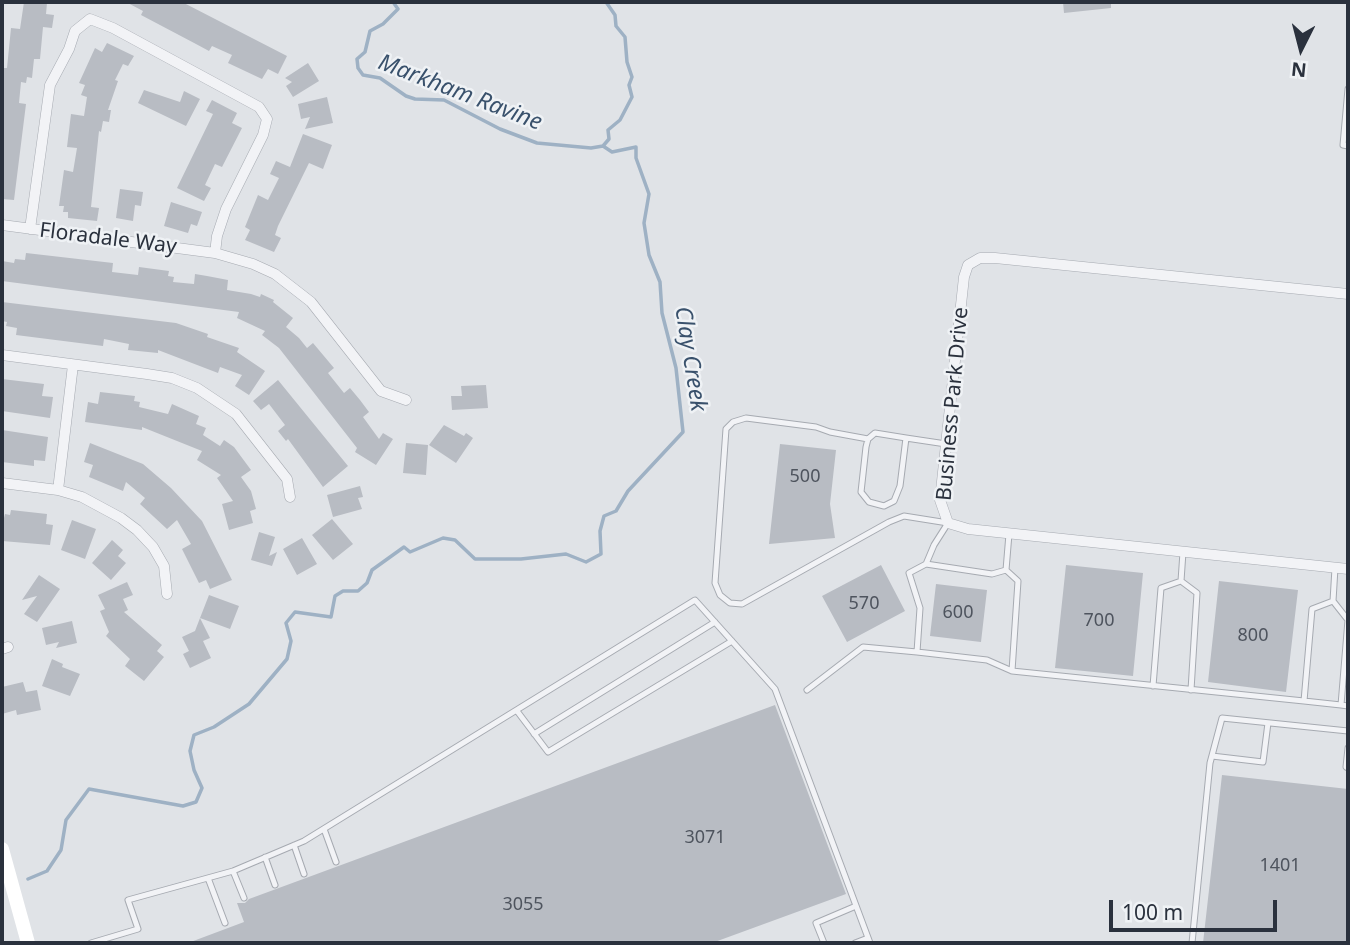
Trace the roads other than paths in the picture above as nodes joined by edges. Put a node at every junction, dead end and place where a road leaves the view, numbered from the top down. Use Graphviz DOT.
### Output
graph roads {
  1 [pos="1348,89"];
  2 [pos="1348,146"];
  3 [pos="2,225"];
  4 [pos="30,229"];
  5 [pos="215,253"];
  6 [pos="1348,293"];
  7 [pos="2,355"];
  8 [pos="73,365"];
  9 [pos="406,400"];
  10 [pos="906,438"];
  11 [pos="868,439"];
  12 [pos="946,444"];
  13 [pos="2,482"];
  14 [pos="58,490"];
  15 [pos="290,498"];
  16 [pos="884,506"];
  17 [pos="889,522"];
  18 [pos="948,523"];
  19 [pos="1009,534"];
  20 [pos="1183,552"];
  21 [pos="926,564"];
  22 [pos="1335,568"];
  23 [pos="1348,569"];
  24 [pos="1006,570"];
  25 [pos="1181,581"];
  26 [pos="167,594"];
  27 [pos="1333,601"];
  28 [pos="715,622"];
  29 [pos="732,640"];
  30 [pos="917,652"];
  31 [pos="1012,671"];
  32 [pos="1153,686"];
  33 [pos="807,690"];
  34 [pos="1191,690"];
  35 [pos="1304,701"];
  36 [pos="1345,705"];
  37 [pos="517,711"];
  38 [pos="1268,723"];
  39 [pos="1348,730"];
  40 [pos="534,734"];
  41 [pos="1348,748"];
  42 [pos="1212,756"];
  43 [pos="1348,768"];
  44 [pos="324,829"];
  45 [pos="293,845"];
  46 [pos="2,849"];
  47 [pos="265,857"];
  48 [pos="336,862"];
  49 [pos="233,871"];
  50 [pos="304,874"];
  51 [pos="208,878"];
  52 [pos="275,885"];
  53 [pos="244,898"];
  54 [pos="856,906"];
  55 [pos="225,923"];
  56 [pos="869,941"];
  57 [pos="27,943"];
  58 [pos="91,943"];
  59 [pos="824,943"];
  60 [pos="855,943"];
  61 [pos="1192,943"];
  1 -- 2 [label="lane"];
  3 -- 4 [label="street, Floradale Way"];
  4 -- 5 [label="street, Floradale Way"];
  4 -- 5 [label="street"];
  5 -- 9 [label="street, Floradale Way"];
  6 -- 12 [label="street, Business Park Drive"];
  7 -- 8 [label="street"];
  8 -- 14 [label="street"];
  8 -- 15 [label="street"];
  10 -- 11 [label="lane"];
  10 -- 12 [label="lane"];
  10 -- 16 [label="lane"];
  11 -- 16 [label="lane"];
  11 -- 17 [label="lane"];
  12 -- 18 [label="street, Business Park Drive"];
  13 -- 14 [label="street"];
  14 -- 26 [label="street"];
  16 -- 17 [label="lane"];
  17 -- 18 [label="lane"];
  18 -- 19 [label="street, Business Park Drive"];
  18 -- 21 [label="lane"];
  19 -- 20 [label="street, Business Park Drive"];
  19 -- 24 [label="lane"];
  20 -- 22 [label="street, Business Park Drive"];
  20 -- 25 [label="lane"];
  21 -- 24 [label="lane"];
  21 -- 30 [label="lane"];
  22 -- 23 [label="street, Business Park Drive"];
  22 -- 27 [label="lane"];
  24 -- 31 [label="lane"];
  25 -- 32 [label="lane"];
  25 -- 34 [label="lane"];
  27 -- 35 [label="lane"];
  27 -- 36 [label="lane"];
  28 -- 29 [label="lane"];
  28 -- 37 [label="lane"];
  28 -- 40 [label="lane"];
  29 -- 40 [label="lane"];
  29 -- 54 [label="lane"];
  30 -- 31 [label="lane"];
  30 -- 33 [label="lane"];
  31 -- 32 [label="lane"];
  32 -- 34 [label="lane"];
  34 -- 35 [label="lane"];
  35 -- 36 [label="lane"];
  37 -- 40 [label="lane"];
  37 -- 44 [label="lane"];
  38 -- 39 [label="lane"];
  38 -- 42 [label="lane"];
  38 -- 42 [label="lane"];
  41 -- 43 [label="lane"];
  42 -- 61 [label="lane"];
  44 -- 45 [label="lane"];
  44 -- 48 [label="lane"];
  45 -- 47 [label="lane"];
  45 -- 50 [label="lane"];
  46 -- 57 [label="street"];
  47 -- 49 [label="lane"];
  47 -- 52 [label="lane"];
  49 -- 51 [label="lane"];
  49 -- 53 [label="lane"];
  51 -- 55 [label="lane"];
  51 -- 58 [label="lane"];
  54 -- 56 [label="lane"];
  54 -- 59 [label="lane"];
  56 -- 60 [label="lane"];
}
